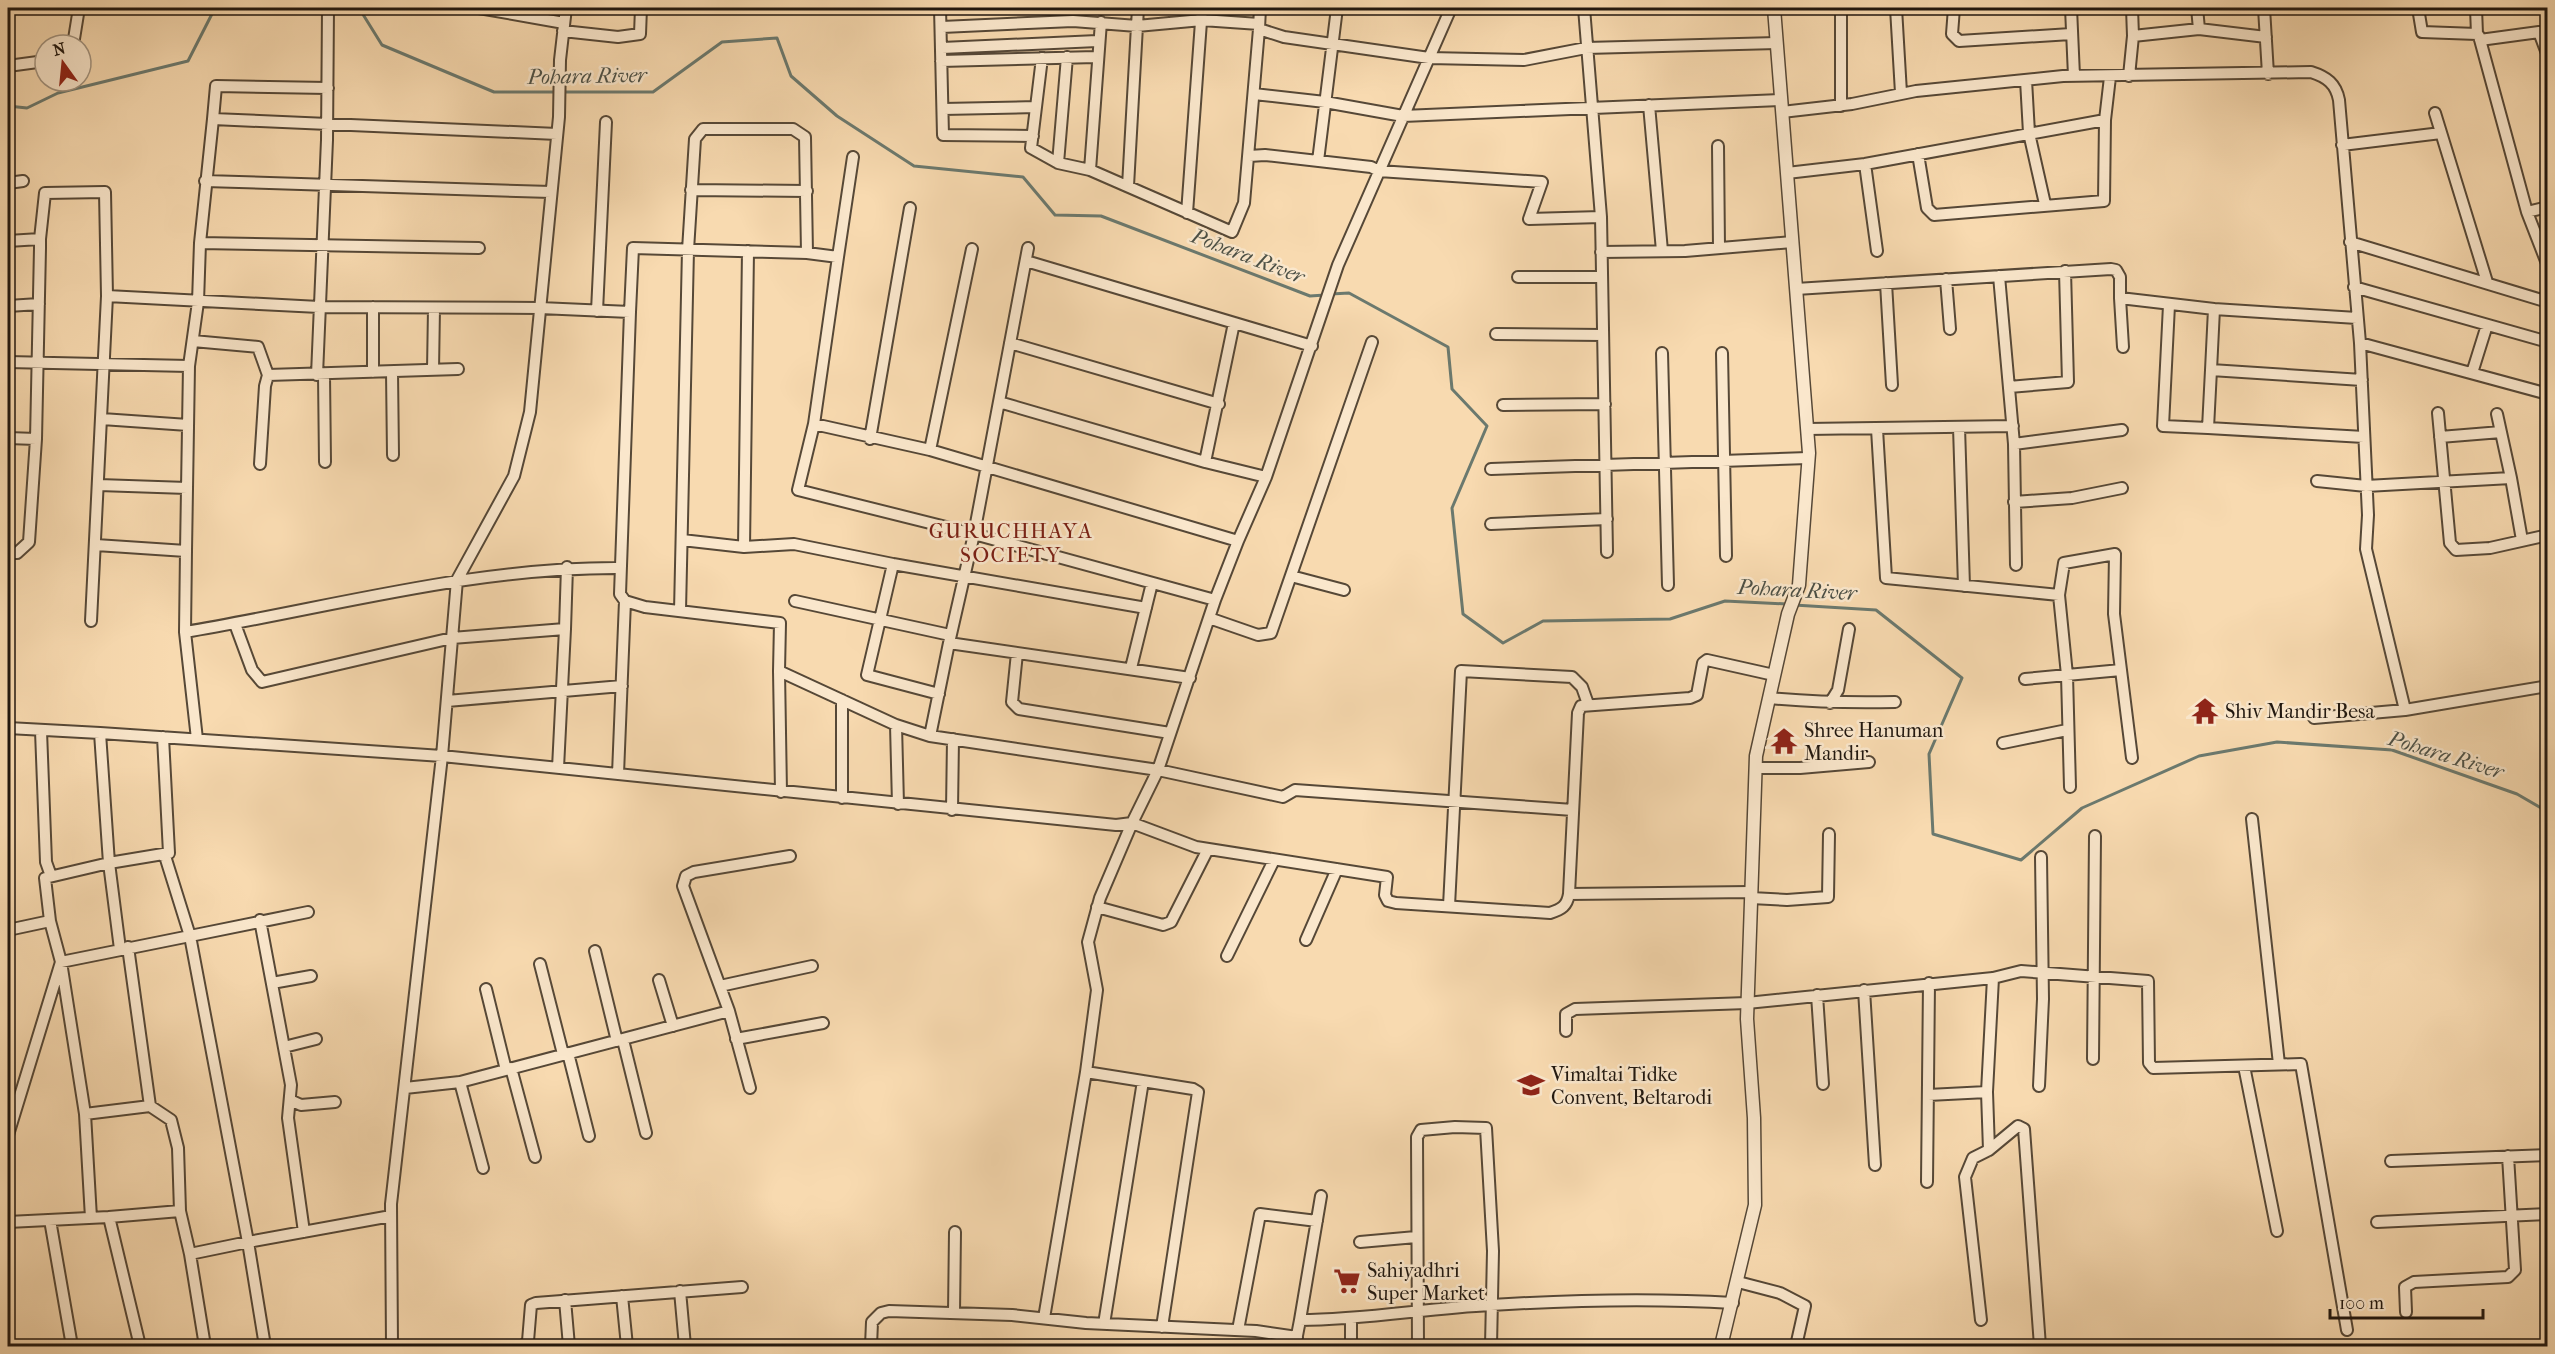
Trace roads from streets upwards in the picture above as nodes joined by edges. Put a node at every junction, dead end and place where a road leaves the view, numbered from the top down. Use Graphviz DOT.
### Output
graph roads {
  1 [pos="79,8"];
  2 [pos="479,8"];
  3 [pos="566,8"];
  4 [pos="641,8"];
  5 [pos="940,8"];
  6 [pos="1138,8"];
  7 [pos="1202,8"];
  8 [pos="1260,8"];
  9 [pos="1337,8"];
  10 [pos="1451,8"];
  11 [pos="1584,8"];
  12 [pos="1774,8"];
  13 [pos="1841,8"];
  14 [pos="1896,8"];
  15 [pos="1954,8"];
  16 [pos="2071,8"];
  17 [pos="2132,8"];
  18 [pos="2198,8"];
  19 [pos="2264,8"];
  20 [pos="2418,8"];
  21 [pos="2476,8"];
  22 [pos="328,9"];
  23 [pos="1202,20"];
  24 [pos="1101,22"];
  25 [pos="1137,26"];
  26 [pos="1259,26"];
  27 [pos="563,27"];
  28 [pos="942,27"];
  29 [pos="2199,28"];
  30 [pos="75,33"];
  31 [pos="2071,34"];
  32 [pos="2133,36"];
  33 [pos="2266,37"];
  34 [pos="2478,37"];
  35 [pos="1097,41"];
  36 [pos="1777,43"];
  37 [pos="1332,44"];
  38 [pos="942,48"];
  39 [pos="1586,48"];
  40 [pos="2547,56"];
  41 [pos="1067,57"];
  42 [pos="1096,57"];
  43 [pos="1042,58"];
  44 [pos="1429,58"];
  45 [pos="941,61"];
  46 [pos="33,63"];
  47 [pos="8,66"];
  48 [pos="2268,74"];
  49 [pos="2074,76"];
  50 [pos="2129,76"];
  51 [pos="2110,77"];
  52 [pos="2026,80"];
  53 [pos="328,88"];
  54 [pos="1901,93"];
  55 [pos="1254,94"];
  56 [pos="1325,102"];
  57 [pos="1649,105"];
  58 [pos="1782,106"];
  59 [pos="1841,106"];
  60 [pos="1036,107"];
  61 [pos="1591,108"];
  62 [pos="943,109"];
  63 [pos="2435,113"];
  64 [pos="1404,116"];
  65 [pos="213,119"];
  66 [pos="2105,120"];
  67 [pos="606,122"];
  68 [pos="327,126"];
  69 [pos="2029,133"];
  70 [pos="2441,133"];
  71 [pos="557,134"];
  72 [pos="1033,136"];
  73 [pos="2342,145"];
  74 [pos="1718,146"];
  75 [pos="1918,154"];
  76 [pos="1249,156"];
  77 [pos="853,157"];
  78 [pos="1318,161"];
  79 [pos="1058,163"];
  80 [pos="1865,164"];
  81 [pos="1090,170"];
  82 [pos="1380,171"];
  83 [pos="1787,173"];
  84 [pos="23,181"];
  85 [pos="205,181"];
  86 [pos="8,183"];
  87 [pos="325,184"];
  88 [pos="1128,186"];
  89 [pos="691,190"];
  90 [pos="807,191"];
  91 [pos="552,192"];
  92 [pos="2045,204"];
  93 [pos="2547,207"];
  94 [pos="910,208"];
  95 [pos="1187,213"];
  96 [pos="2527,213"];
  97 [pos="1601,217"];
  98 [pos="40,239"];
  99 [pos="8,241"];
  100 [pos="1792,242"];
  101 [pos="2350,242"];
  102 [pos="200,243"];
  103 [pos="322,246"];
  104 [pos="479,248"];
  105 [pos="1028,248"];
  106 [pos="1719,248"];
  107 [pos="972,249"];
  108 [pos="688,250"];
  109 [pos="748,251"];
  110 [pos="1662,251"];
  111 [pos="1877,251"];
  112 [pos="1602,252"];
  113 [pos="807,253"];
  114 [pos="838,257"];
  115 [pos="1026,261"];
  116 [pos="2547,266"];
  117 [pos="2065,271"];
  118 [pos="1999,276"];
  119 [pos="1518,277"];
  120 [pos="1602,277"];
  121 [pos="1946,279"];
  122 [pos="2487,282"];
  123 [pos="1886,283"];
  124 [pos="2354,287"];
  125 [pos="1796,289"];
  126 [pos="107,296"];
  127 [pos="2120,298"];
  128 [pos="198,302"];
  129 [pos="2547,302"];
  130 [pos="39,304"];
  131 [pos="2169,305"];
  132 [pos="8,306"];
  133 [pos="320,307"];
  134 [pos="373,307"];
  135 [pos="434,308"];
  136 [pos="540,308"];
  137 [pos="2214,309"];
  138 [pos="597,311"];
  139 [pos="630,312"];
  140 [pos="2357,318"];
  141 [pos="1234,323"];
  142 [pos="2487,325"];
  143 [pos="1950,329"];
  144 [pos="1496,334"];
  145 [pos="1603,335"];
  146 [pos="193,341"];
  147 [pos="1372,342"];
  148 [pos="2547,342"];
  149 [pos="1010,343"];
  150 [pos="2360,343"];
  151 [pos="1312,346"];
  152 [pos="2123,346"];
  153 [pos="1662,352"];
  154 [pos="1722,353"];
  155 [pos="8,362"];
  156 [pos="38,363"];
  157 [pos="105,364"];
  158 [pos="189,366"];
  159 [pos="458,369"];
  160 [pos="433,370"];
  161 [pos="2211,370"];
  162 [pos="373,372"];
  163 [pos="392,372"];
  164 [pos="2472,373"];
  165 [pos="268,375"];
  166 [pos="321,375"];
  167 [pos="2362,380"];
  168 [pos="1892,385"];
  169 [pos="2009,387"];
  170 [pos="2547,394"];
  171 [pos="999,402"];
  172 [pos="1219,404"];
  173 [pos="1605,404"];
  174 [pos="1503,405"];
  175 [pos="2438,412"];
  176 [pos="2497,414"];
  177 [pos="102,419"];
  178 [pos="814,424"];
  179 [pos="188,425"];
  180 [pos="2013,426"];
  181 [pos="1959,427"];
  182 [pos="2208,428"];
  183 [pos="1807,429"];
  184 [pos="1877,429"];
  185 [pos="2122,430"];
  186 [pos="2501,432"];
  187 [pos="2364,437"];
  188 [pos="2440,437"];
  189 [pos="8,438"];
  190 [pos="36,439"];
  191 [pos="870,439"];
  192 [pos="2014,444"];
  193 [pos="930,450"];
  194 [pos="393,454"];
  195 [pos="1808,458"];
  196 [pos="1724,461"];
  197 [pos="325,462"];
  198 [pos="1205,462"];
  199 [pos="1665,463"];
  200 [pos="260,464"];
  201 [pos="1606,465"];
  202 [pos="986,469"];
  203 [pos="1491,469"];
  204 [pos="1266,477"];
  205 [pos="2511,478"];
  206 [pos="2317,481"];
  207 [pos="2443,481"];
  208 [pos="99,485"];
  209 [pos="2366,486"];
  210 [pos="187,488"];
  211 [pos="2122,488"];
  212 [pos="2014,502"];
  213 [pos="1607,519"];
  214 [pos="1491,524"];
  215 [pos="974,534"];
  216 [pos="2547,535"];
  217 [pos="682,540"];
  218 [pos="2522,540"];
  219 [pos="1238,541"];
  220 [pos="96,545"];
  221 [pos="744,547"];
  222 [pos="186,551"];
  223 [pos="1607,552"];
  224 [pos="8,553"];
  225 [pos="1726,556"];
  226 [pos="893,564"];
  227 [pos="2016,565"];
  228 [pos="567,567"];
  229 [pos="620,568"];
  230 [pos="1291,576"];
  231 [pos="964,577"];
  232 [pos="457,580"];
  233 [pos="1152,583"];
  234 [pos="1668,585"];
  235 [pos="1964,586"];
  236 [pos="1344,590"];
  237 [pos="2059,595"];
  238 [pos="1215,600"];
  239 [pos="625,601"];
  240 [pos="795,601"];
  241 [pos="1146,608"];
  242 [pos="680,611"];
  243 [pos="1209,618"];
  244 [pos="91,621"];
  245 [pos="879,621"];
  246 [pos="235,624"];
  247 [pos="565,629"];
  248 [pos="1849,629"];
  249 [pos="184,632"];
  250 [pos="452,638"];
  251 [pos="950,639"];
  252 [pos="1017,652"];
  253 [pos="1131,668"];
  254 [pos="2121,670"];
  255 [pos="779,671"];
  256 [pos="1774,675"];
  257 [pos="2067,675"];
  258 [pos="1190,678"];
  259 [pos="2025,679"];
  260 [pos="622,686"];
  261 [pos="2547,686"];
  262 [pos="563,691"];
  263 [pos="939,694"];
  264 [pos="1769,698"];
  265 [pos="842,700"];
  266 [pos="447,701"];
  267 [pos="1895,702"];
  268 [pos="1830,703"];
  269 [pos="1588,704"];
  270 [pos="2405,710"];
  271 [pos="2314,718"];
  272 [pos="896,725"];
  273 [pos="8,728"];
  274 [pos="2067,730"];
  275 [pos="41,731"];
  276 [pos="100,733"];
  277 [pos="1170,733"];
  278 [pos="930,736"];
  279 [pos="163,737"];
  280 [pos="953,739"];
  281 [pos="197,740"];
  282 [pos="2003,742"];
  283 [pos="442,756"];
  284 [pos="2132,758"];
  285 [pos="1869,762"];
  286 [pos="558,768"];
  287 [pos="1756,768"];
  288 [pos="1158,770"];
  289 [pos="618,774"];
  290 [pos="2070,787"];
  291 [pos="781,792"];
  292 [pos="842,798"];
  293 [pos="1455,801"];
  294 [pos="898,804"];
  295 [pos="952,810"];
  296 [pos="1573,810"];
  297 [pos="2252,819"];
  298 [pos="1132,824"];
  299 [pos="1829,834"];
  300 [pos="2096,836"];
  301 [pos="1208,849"];
  302 [pos="163,856"];
  303 [pos="790,856"];
  304 [pos="2041,857"];
  305 [pos="1274,860"];
  306 [pos="109,863"];
  307 [pos="1337,869"];
  308 [pos="51,876"];
  309 [pos="1569,894"];
  310 [pos="1751,895"];
  311 [pos="1449,906"];
  312 [pos="1097,907"];
  313 [pos="308,912"];
  314 [pos="260,920"];
  315 [pos="50,921"];
  316 [pos="8,930"];
  317 [pos="190,936"];
  318 [pos="1306,940"];
  319 [pos="124,948"];
  320 [pos="595,951"];
  321 [pos="1227,956"];
  322 [pos="61,962"];
  323 [pos="540,964"];
  324 [pos="812,966"];
  325 [pos="2042,972"];
  326 [pos="311,976"];
  327 [pos="2093,976"];
  328 [pos="1993,978"];
  329 [pos="659,980"];
  330 [pos="272,983"];
  331 [pos="1929,983"];
  332 [pos="720,986"];
  333 [pos="486,989"];
  334 [pos="1864,990"];
  335 [pos="1817,995"];
  336 [pos="1747,1003"];
  337 [pos="729,1011"];
  338 [pos="823,1023"];
  339 [pos="673,1026"];
  340 [pos="1566,1031"];
  341 [pos="316,1039"];
  342 [pos="736,1039"];
  343 [pos="620,1041"];
  344 [pos="284,1047"];
  345 [pos="565,1053"];
  346 [pos="2093,1059"];
  347 [pos="2279,1064"];
  348 [pos="2244,1066"];
  349 [pos="508,1069"];
  350 [pos="1086,1072"];
  351 [pos="1143,1081"];
  352 [pos="460,1082"];
  353 [pos="1823,1084"];
  354 [pos="2039,1086"];
  355 [pos="405,1088"];
  356 [pos="750,1088"];
  357 [pos="1987,1092"];
  358 [pos="1928,1095"];
  359 [pos="290,1100"];
  360 [pos="335,1102"];
  361 [pos="150,1107"];
  362 [pos="85,1113"];
  363 [pos="646,1133"];
  364 [pos="8,1135"];
  365 [pos="589,1136"];
  366 [pos="1989,1150"];
  367 [pos="2547,1155"];
  368 [pos="2508,1156"];
  369 [pos="535,1157"];
  370 [pos="2391,1161"];
  371 [pos="1875,1165"];
  372 [pos="483,1168"];
  373 [pos="1927,1182"];
  374 [pos="1321,1196"];
  375 [pos="180,1211"];
  376 [pos="2547,1214"];
  377 [pos="2512,1215"];
  378 [pos="391,1216"];
  379 [pos="109,1217"];
  380 [pos="91,1218"];
  381 [pos="50,1220"];
  382 [pos="1317,1221"];
  383 [pos="8,1222"];
  384 [pos="2377,1222"];
  385 [pos="2277,1231"];
  386 [pos="303,1232"];
  387 [pos="955,1232"];
  388 [pos="1416,1237"];
  389 [pos="248,1242"];
  390 [pos="1360,1242"];
  391 [pos="190,1254"];
  392 [pos="1738,1282"];
  393 [pos="742,1287"];
  394 [pos="680,1292"];
  395 [pos="622,1296"];
  396 [pos="565,1300"];
  397 [pos="1733,1303"];
  398 [pos="1492,1305"];
  399 [pos="1419,1312"];
  400 [pos="2406,1312"];
  401 [pos="954,1313"];
  402 [pos="1044,1317"];
  403 [pos="1351,1319"];
  404 [pos="1300,1320"];
  405 [pos="1981,1320"];
  406 [pos="1104,1324"];
  407 [pos="1162,1327"];
  408 [pos="1238,1330"];
  409 [pos="2347,1330"];
  410 [pos="8,1338"];
  411 [pos="1296,1342"];
  412 [pos="9,1347"];
  413 [pos="72,1347"];
  414 [pos="140,1347"];
  415 [pos="205,1347"];
  416 [pos="265,1347"];
  417 [pos="392,1347"];
  418 [pos="523,1347"];
  419 [pos="569,1347"];
  420 [pos="627,1347"];
  421 [pos="685,1347"];
  422 [pos="871,1347"];
  423 [pos="1351,1347"];
  424 [pos="1418,1347"];
  425 [pos="1491,1347"];
  426 [pos="1721,1347"];
  427 [pos="1796,1347"];
  428 [pos="2040,1347"];
  1 -- 30 [label="street"];
  2 -- 27 [label="street"];
  3 -- 27 [label="street"];
  4 -- 27 [label="street"];
  5 -- 28 [label="street"];
  6 -- 25 [label="street"];
  7 -- 23 [label="street"];
  8 -- 26 [label="street"];
  9 -- 37 [label="street"];
  10 -- 44 [label="street"];
  11 -- 39 [label="street"];
  12 -- 36 [label="street"];
  13 -- 59 [label="street"];
  14 -- 54 [label="street"];
  15 -- 31 [label="street"];
  16 -- 31 [label="street"];
  17 -- 32 [label="street"];
  18 -- 29 [label="street"];
  19 -- 33 [label="street"];
  20 -- 34 [label="street"];
  21 -- 34 [label="street"];
  22 -- 53 [label="street"];
  23 -- 25 [label="street"];
  23 -- 26 [label="street"];
  23 -- 95 [label="street"];
  24 -- 25 [label="street"];
  24 -- 28 [label="street"];
  24 -- 35 [label="street"];
  25 -- 88 [label="street"];
  26 -- 37 [label="street"];
  26 -- 55 [label="street"];
  27 -- 71 [label="street"];
  28 -- 38 [label="street"];
  29 -- 32 [label="street"];
  29 -- 33 [label="street"];
  31 -- 49 [label="street"];
  32 -- 50 [label="street"];
  33 -- 48 [label="street"];
  34 -- 40 [label="street"];
  34 -- 96 [label="street"];
  35 -- 38 [label="street"];
  35 -- 42 [label="street"];
  36 -- 39 [label="street"];
  36 -- 58 [label="street"];
  37 -- 44 [label="street"];
  37 -- 56 [label="street"];
  38 -- 45 [label="street"];
  39 -- 44 [label="street"];
  39 -- 61 [label="street"];
  41 -- 42 [label="street"];
  41 -- 43 [label="street"];
  41 -- 79 [label="street"];
  42 -- 81 [label="street"];
  43 -- 45 [label="street"];
  43 -- 60 [label="street"];
  44 -- 64 [label="street"];
  45 -- 62 [label="street"];
  46 -- 47 [label="street"];
  48 -- 50 [label="street"];
  48 -- 73 [label="street"];
  49 -- 51 [label="street"];
  49 -- 52 [label="street"];
  50 -- 51 [label="street"];
  51 -- 66 [label="street"];
  52 -- 54 [label="street"];
  52 -- 69 [label="street"];
  53 -- 65 [label="street"];
  53 -- 68 [label="street"];
  54 -- 59 [label="street"];
  55 -- 56 [label="street"];
  55 -- 76 [label="street"];
  56 -- 64 [label="street"];
  56 -- 78 [label="street"];
  57 -- 58 [label="street"];
  57 -- 61 [label="street"];
  57 -- 110 [label="street"];
  58 -- 59 [label="street"];
  58 -- 83 [label="street"];
  60 -- 62 [label="street"];
  60 -- 72 [label="street"];
  61 -- 64 [label="street"];
  61 -- 97 [label="street"];
  62 -- 72 [label="street"];
  63 -- 70 [label="street"];
  64 -- 82 [label="street"];
  65 -- 68 [label="street"];
  65 -- 85 [label="street"];
  66 -- 69 [label="street"];
  66 -- 92 [label="street"];
  67 -- 138 [label="street"];
  68 -- 71 [label="street"];
  68 -- 87 [label="street"];
  69 -- 75 [label="street"];
  69 -- 92 [label="street"];
  70 -- 73 [label="street"];
  70 -- 122 [label="street"];
  71 -- 91 [label="street"];
  72 -- 79 [label="street"];
  73 -- 101 [label="street"];
  74 -- 106 [label="street"];
  75 -- 80 [label="street"];
  75 -- 92 [label="street"];
  76 -- 78 [label="street"];
  76 -- 95 [label="street"];
  77 -- 114 [label="street"];
  78 -- 82 [label="street"];
  79 -- 81 [label="street"];
  80 -- 83 [label="street"];
  80 -- 111 [label="street"];
  81 -- 88 [label="street"];
  82 -- 97 [label="street"];
  82 -- 151 [label="street"];
  83 -- 100 [label="street"];
  84 -- 86 [label="street"];
  85 -- 87 [label="street"];
  85 -- 102 [label="street"];
  87 -- 91 [label="street"];
  87 -- 103 [label="street"];
  88 -- 95 [label="street"];
  89 -- 90 [label="street"];
  89 -- 90 [label="street"];
  89 -- 108 [label="street"];
  90 -- 113 [label="street"];
  91 -- 136 [label="street"];
  93 -- 96 [label="street"];
  94 -- 191 [label="street"];
  96 -- 116 [label="street"];
  97 -- 112 [label="street"];
  98 -- 99 [label="street"];
  98 -- 126 [label="street"];
  98 -- 130 [label="street"];
  100 -- 106 [label="street"];
  100 -- 125 [label="street"];
  101 -- 122 [label="street"];
  101 -- 124 [label="street"];
  102 -- 103 [label="street"];
  102 -- 128 [label="street"];
  103 -- 104 [label="street"];
  103 -- 133 [label="street"];
  105 -- 115 [label="street"];
  106 -- 110 [label="street"];
  107 -- 193 [label="street"];
  108 -- 109 [label="street"];
  108 -- 139 [label="street"];
  108 -- 217 [label="street"];
  109 -- 113 [label="street"];
  109 -- 221 [label="street"];
  110 -- 112 [label="street"];
  112 -- 120 [label="street"];
  113 -- 114 [label="street"];
  114 -- 178 [label="street"];
  115 -- 141 [label="street"];
  115 -- 149 [label="street"];
  117 -- 118 [label="street"];
  117 -- 127 [label="street"];
  117 -- 169 [label="street"];
  118 -- 121 [label="street"];
  118 -- 169 [label="street"];
  119 -- 120 [label="street"];
  120 -- 145 [label="street"];
  121 -- 123 [label="street"];
  121 -- 143 [label="street"];
  122 -- 129 [label="street"];
  123 -- 125 [label="street"];
  123 -- 168 [label="street"];
  124 -- 140 [label="street"];
  124 -- 142 [label="street"];
  125 -- 183 [label="street"];
  126 -- 128 [label="street"];
  126 -- 157 [label="street"];
  127 -- 131 [label="street"];
  127 -- 152 [label="street"];
  128 -- 133 [label="street"];
  128 -- 146 [label="street"];
  130 -- 132 [label="street"];
  130 -- 156 [label="street"];
  131 -- 137 [label="street"];
  131 -- 182 [label="street"];
  133 -- 134 [label="street"];
  133 -- 166 [label="street"];
  134 -- 135 [label="street"];
  134 -- 162 [label="street"];
  135 -- 136 [label="street"];
  135 -- 160 [label="street"];
  136 -- 138 [label="street"];
  136 -- 232 [label="street"];
  137 -- 140 [label="street"];
  137 -- 161 [label="street"];
  138 -- 139 [label="street"];
  139 -- 229 [label="street"];
  140 -- 150 [label="street"];
  141 -- 151 [label="street"];
  141 -- 172 [label="street"];
  142 -- 148 [label="street"];
  142 -- 164 [label="street"];
  144 -- 145 [label="street"];
  145 -- 173 [label="street"];
  146 -- 158 [label="street"];
  146 -- 165 [label="street"];
  147 -- 230 [label="street"];
  149 -- 171 [label="street"];
  149 -- 172 [label="street"];
  150 -- 164 [label="street"];
  150 -- 167 [label="street"];
  151 -- 204 [label="street"];
  153 -- 199 [label="street"];
  154 -- 196 [label="street"];
  155 -- 156 [label="street"];
  156 -- 157 [label="street"];
  156 -- 190 [label="street"];
  157 -- 158 [label="street"];
  157 -- 177 [label="street"];
  158 -- 179 [label="street"];
  159 -- 160 [label="street"];
  160 -- 163 [label="street"];
  161 -- 167 [label="street"];
  161 -- 182 [label="street"];
  162 -- 163 [label="street"];
  162 -- 166 [label="street"];
  163 -- 194 [label="street"];
  164 -- 170 [label="street"];
  165 -- 166 [label="street"];
  165 -- 200 [label="street"];
  166 -- 197 [label="street"];
  167 -- 187 [label="street"];
  169 -- 180 [label="street"];
  171 -- 198 [label="street"];
  171 -- 202 [label="street"];
  172 -- 198 [label="street"];
  173 -- 174 [label="street"];
  173 -- 201 [label="street"];
  175 -- 188 [label="street"];
  176 -- 186 [label="street"];
  177 -- 179 [label="street"];
  177 -- 208 [label="street"];
  178 -- 191 [label="street"];
  178 -- 215 [label="street"];
  179 -- 210 [label="street"];
  180 -- 181 [label="street"];
  180 -- 192 [label="street"];
  181 -- 184 [label="street"];
  181 -- 235 [label="street"];
  182 -- 187 [label="street"];
  183 -- 184 [label="street"];
  183 -- 195 [label="street"];
  184 -- 235 [label="street"];
  185 -- 192 [label="street"];
  186 -- 188 [label="street"];
  186 -- 205 [label="street"];
  187 -- 209 [label="street"];
  188 -- 207 [label="street"];
  189 -- 190 [label="street"];
  190 -- 224 [label="street"];
  191 -- 193 [label="street"];
  192 -- 212 [label="street"];
  193 -- 202 [label="street"];
  195 -- 196 [label="street"];
  195 -- 256 [label="street"];
  196 -- 199 [label="street"];
  196 -- 225 [label="street"];
  198 -- 204 [label="street"];
  199 -- 201 [label="street"];
  199 -- 234 [label="street"];
  201 -- 203 [label="street"];
  201 -- 213 [label="street"];
  202 -- 215 [label="street"];
  202 -- 219 [label="street"];
  204 -- 219 [label="street"];
  205 -- 207 [label="street"];
  205 -- 218 [label="street"];
  206 -- 209 [label="street"];
  207 -- 209 [label="street"];
  207 -- 218 [label="street"];
  208 -- 210 [label="street"];
  208 -- 220 [label="street"];
  209 -- 270 [label="street"];
  210 -- 222 [label="street"];
  211 -- 212 [label="street"];
  212 -- 227 [label="street"];
  213 -- 214 [label="street"];
  213 -- 223 [label="street"];
  215 -- 231 [label="street"];
  215 -- 233 [label="street"];
  216 -- 218 [label="street"];
  217 -- 221 [label="street"];
  217 -- 242 [label="street"];
  219 -- 238 [label="street"];
  220 -- 222 [label="street"];
  220 -- 244 [label="street"];
  221 -- 226 [label="street"];
  222 -- 249 [label="street"];
  226 -- 231 [label="street"];
  226 -- 245 [label="street"];
  228 -- 229 [label="street"];
  228 -- 232 [label="street"];
  228 -- 247 [label="street"];
  229 -- 239 [label="street"];
  230 -- 236 [label="street"];
  230 -- 243 [label="street"];
  231 -- 241 [label="street"];
  231 -- 251 [label="street"];
  232 -- 246 [label="street"];
  232 -- 250 [label="street"];
  233 -- 238 [label="street"];
  233 -- 241 [label="street"];
  235 -- 237 [label="street"];
  237 -- 254 [label="street"];
  237 -- 257 [label="street"];
  238 -- 243 [label="street"];
  239 -- 242 [label="street"];
  239 -- 260 [label="street"];
  240 -- 245 [label="street"];
  241 -- 253 [label="street"];
  242 -- 255 [label="street"];
  243 -- 258 [label="street"];
  245 -- 251 [label="street"];
  245 -- 263 [label="street"];
  246 -- 249 [label="street"];
  246 -- 250 [label="street"];
  247 -- 250 [label="street"];
  247 -- 262 [label="street"];
  248 -- 268 [label="street"];
  249 -- 281 [label="street"];
  250 -- 266 [label="street"];
  251 -- 252 [label="street"];
  251 -- 263 [label="street"];
  252 -- 253 [label="street"];
  252 -- 277 [label="street"];
  253 -- 258 [label="street"];
  254 -- 257 [label="street"];
  254 -- 284 [label="street"];
  255 -- 265 [label="street"];
  255 -- 291 [label="street"];
  256 -- 264 [label="street"];
  256 -- 269 [label="street"];
  257 -- 259 [label="street"];
  257 -- 274 [label="street"];
  258 -- 277 [label="street"];
  260 -- 262 [label="street"];
  260 -- 289 [label="street"];
  261 -- 270 [label="street"];
  262 -- 266 [label="street"];
  262 -- 286 [label="street"];
  263 -- 278 [label="street"];
  264 -- 268 [label="street"];
  264 -- 287 [label="street"];
  265 -- 272 [label="street"];
  265 -- 292 [label="street"];
  266 -- 283 [label="street"];
  267 -- 268 [label="street"];
  269 -- 293 [label="street"];
  269 -- 296 [label="street"];
  270 -- 271 [label="street"];
  272 -- 278 [label="street"];
  272 -- 294 [label="street"];
  273 -- 275 [label="street"];
  274 -- 282 [label="street"];
  274 -- 290 [label="street"];
  275 -- 276 [label="street"];
  275 -- 308 [label="street"];
  276 -- 279 [label="street"];
  276 -- 306 [label="street"];
  277 -- 288 [label="street"];
  278 -- 280 [label="street"];
  279 -- 281 [label="street"];
  279 -- 302 [label="street"];
  280 -- 288 [label="street"];
  280 -- 295 [label="street"];
  281 -- 283 [label="street"];
  283 -- 286 [label="street"];
  283 -- 355 [label="street"];
  285 -- 287 [label="street"];
  286 -- 289 [label="street"];
  287 -- 310 [label="street"];
  288 -- 293 [label="street"];
  288 -- 298 [label="street"];
  289 -- 291 [label="street"];
  291 -- 292 [label="street"];
  292 -- 294 [label="street"];
  293 -- 296 [label="street"];
  293 -- 311 [label="street"];
  294 -- 295 [label="street"];
  295 -- 298 [label="street"];
  296 -- 309 [label="street"];
  297 -- 347 [label="street"];
  298 -- 301 [label="street"];
  298 -- 312 [label="street"];
  299 -- 310 [label="street"];
  300 -- 327 [label="street"];
  301 -- 305 [label="street"];
  301 -- 312 [label="street"];
  302 -- 306 [label="street"];
  302 -- 317 [label="street"];
  303 -- 332 [label="street"];
  304 -- 325 [label="street"];
  305 -- 307 [label="street"];
  305 -- 321 [label="street"];
  306 -- 308 [label="street"];
  306 -- 319 [label="street"];
  307 -- 311 [label="street"];
  307 -- 318 [label="street"];
  308 -- 315 [label="street"];
  309 -- 310 [label="street"];
  309 -- 311 [label="street"];
  310 -- 336 [label="street"];
  312 -- 350 [label="street"];
  313 -- 314 [label="street"];
  314 -- 317 [label="street"];
  314 -- 330 [label="street"];
  315 -- 316 [label="street"];
  315 -- 322 [label="street"];
  317 -- 319 [label="street"];
  317 -- 389 [label="street"];
  319 -- 322 [label="street"];
  319 -- 361 [label="street"];
  320 -- 343 [label="street"];
  322 -- 362 [label="street"];
  322 -- 364 [label="street"];
  323 -- 345 [label="street"];
  324 -- 332 [label="street"];
  325 -- 327 [label="street"];
  325 -- 328 [label="street"];
  325 -- 354 [label="street"];
  326 -- 330 [label="street"];
  327 -- 346 [label="street"];
  327 -- 348 [label="street"];
  328 -- 331 [label="street"];
  328 -- 357 [label="street"];
  329 -- 339 [label="street"];
  330 -- 344 [label="street"];
  331 -- 334 [label="street"];
  331 -- 358 [label="street"];
  332 -- 337 [label="street"];
  333 -- 349 [label="street"];
  334 -- 335 [label="street"];
  334 -- 371 [label="street"];
  335 -- 336 [label="street"];
  335 -- 353 [label="street"];
  336 -- 340 [label="street"];
  336 -- 392 [label="street"];
  337 -- 339 [label="street"];
  337 -- 342 [label="street"];
  338 -- 342 [label="street"];
  339 -- 343 [label="street"];
  341 -- 344 [label="street"];
  342 -- 356 [label="street"];
  343 -- 345 [label="street"];
  343 -- 363 [label="street"];
  344 -- 359 [label="street"];
  345 -- 349 [label="street"];
  345 -- 365 [label="street"];
  347 -- 348 [label="street"];
  347 -- 409 [label="street"];
  348 -- 385 [label="street"];
  349 -- 352 [label="street"];
  349 -- 369 [label="street"];
  350 -- 351 [label="street"];
  350 -- 402 [label="street"];
  351 -- 406 [label="street"];
  351 -- 407 [label="street"];
  352 -- 355 [label="street"];
  352 -- 372 [label="street"];
  355 -- 378 [label="street"];
  357 -- 358 [label="street"];
  357 -- 366 [label="street"];
  358 -- 373 [label="street"];
  359 -- 360 [label="street"];
  359 -- 386 [label="street"];
  361 -- 362 [label="street"];
  361 -- 375 [label="street"];
  362 -- 380 [label="street"];
  366 -- 405 [label="street"];
  366 -- 428 [label="street"];
  367 -- 368 [label="street"];
  368 -- 370 [label="street"];
  368 -- 377 [label="street"];
  374 -- 382 [label="street"];
  375 -- 379 [label="street"];
  375 -- 391 [label="street"];
  376 -- 377 [label="street"];
  377 -- 384 [label="street"];
  377 -- 400 [label="street"];
  378 -- 386 [label="street"];
  378 -- 417 [label="street"];
  379 -- 380 [label="street"];
  379 -- 414 [label="street"];
  380 -- 381 [label="street"];
  381 -- 383 [label="street"];
  381 -- 413 [label="street"];
  382 -- 404 [label="street"];
  382 -- 408 [label="street"];
  386 -- 389 [label="street"];
  387 -- 401 [label="street"];
  388 -- 390 [label="street"];
  388 -- 398 [label="street"];
  388 -- 399 [label="street"];
  389 -- 391 [label="street"];
  389 -- 416 [label="street"];
  391 -- 415 [label="street"];
  392 -- 397 [label="street"];
  392 -- 427 [label="street"];
  393 -- 394 [label="street"];
  394 -- 395 [label="street"];
  394 -- 421 [label="street"];
  395 -- 396 [label="street"];
  395 -- 420 [label="street"];
  396 -- 418 [label="street"];
  396 -- 419 [label="street"];
  397 -- 398 [label="street"];
  397 -- 426 [label="street"];
  398 -- 399 [label="street"];
  398 -- 425 [label="street"];
  399 -- 403 [label="street"];
  399 -- 424 [label="street"];
  401 -- 402 [label="street"];
  401 -- 422 [label="street"];
  402 -- 406 [label="street"];
  403 -- 404 [label="street"];
  403 -- 423 [label="street"];
  404 -- 411 [label="street"];
  406 -- 407 [label="street"];
  407 -- 408 [label="street"];
  408 -- 411 [label="street"];
  410 -- 412 [label="street"];
}
